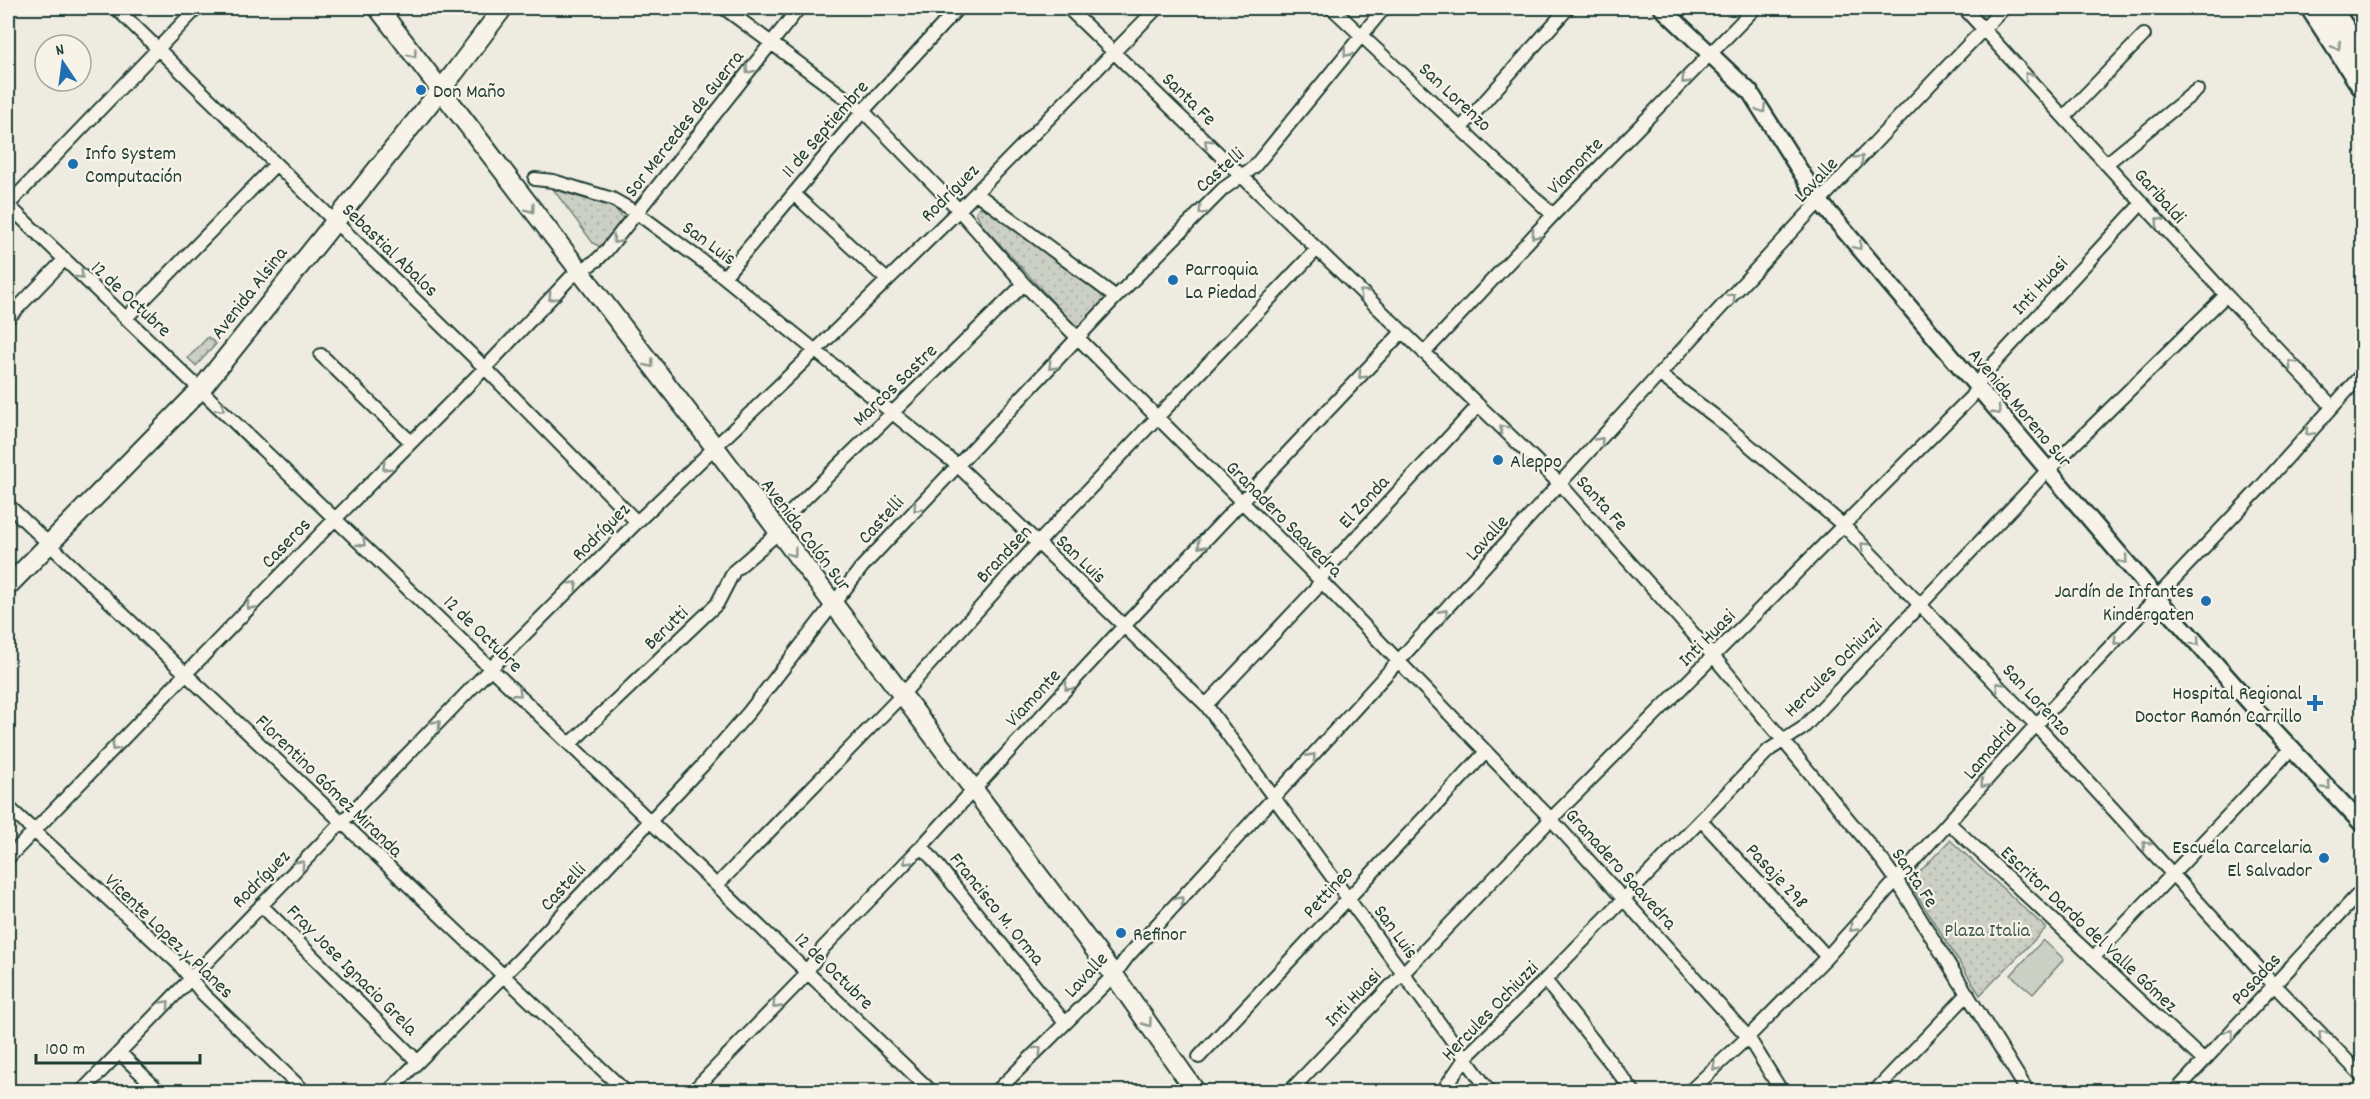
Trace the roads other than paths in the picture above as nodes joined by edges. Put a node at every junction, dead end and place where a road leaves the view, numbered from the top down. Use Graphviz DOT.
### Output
graph roads {
  1 [pos="116,8"];
  2 [pos="197,8"];
  3 [pos="378,8"];
  4 [pos="503,8"];
  5 [pos="724,8"];
  6 [pos="799,8"];
  7 [pos="958,8"];
  8 [pos="1068,8"];
  9 [pos="1157,8"];
  10 [pos="1332,8"];
  11 [pos="1384,8"];
  12 [pos="1568,8"];
  13 [pos="1662,8"];
  14 [pos="1755,8"];
  15 [pos="1964,8"];
  16 [pos="2004,8"];
  17 [pos="2312,8"];
  18 [pos="2330,8"];
  19 [pos="1984,28"];
  20 [pos="2144,35"];
  21 [pos="1362,36"];
  22 [pos="771,42"];
  23 [pos="157,50"];
  24 [pos="1115,52"];
  25 [pos="1710,54"];
  26 [pos="2362,56"];
  27 [pos="2362,84"];
  28 [pos="440,89"];
  29 [pos="2197,90"];
  30 [pos="863,111"];
  31 [pos="2064,117"];
  32 [pos="1462,127"];
  33 [pos="276,164"];
  34 [pos="2106,164"];
  35 [pos="1242,176"];
  36 [pos="535,179"];
  37 [pos="976,193"];
  38 [pos="794,194"];
  39 [pos="1820,201"];
  40 [pos="2142,203"];
  41 [pos="8,205"];
  42 [pos="959,210"];
  43 [pos="637,213"];
  44 [pos="1553,214"];
  45 [pos="334,220"];
  46 [pos="1317,249"];
  47 [pos="64,260"];
  48 [pos="597,260"];
  49 [pos="578,272"];
  50 [pos="724,277"];
  51 [pos="887,280"];
  52 [pos="1024,284"];
  53 [pos="2226,295"];
  54 [pos="1116,297"];
  55 [pos="8,318"];
  56 [pos="126,318"];
  57 [pos="1402,332"];
  58 [pos="1079,338"];
  59 [pos="816,350"];
  60 [pos="1424,353"];
  61 [pos="321,355"];
  62 [pos="485,368"];
  63 [pos="2362,374"];
  64 [pos="1660,375"];
  65 [pos="1976,387"];
  66 [pos="201,388"];
  67 [pos="1478,406"];
  68 [pos="2332,406"];
  69 [pos="893,412"];
  70 [pos="1158,418"];
  71 [pos="411,442"];
  72 [pos="714,446"];
  73 [pos="957,465"];
  74 [pos="2048,470"];
  75 [pos="1560,484"];
  76 [pos="1241,502"];
  77 [pos="8,505"];
  78 [pos="791,512"];
  79 [pos="336,518"];
  80 [pos="637,522"];
  81 [pos="1844,526"];
  82 [pos="778,533"];
  83 [pos="1038,543"];
  84 [pos="48,544"];
  85 [pos="1320,580"];
  86 [pos="8,586"];
  87 [pos="2157,598"];
  88 [pos="831,604"];
  89 [pos="1921,604"];
  90 [pos="1124,626"];
  91 [pos="1714,657"];
  92 [pos="1398,663"];
  93 [pos="492,668"];
  94 [pos="185,674"];
  95 [pos="901,696"];
  96 [pos="1206,705"];
  97 [pos="2037,725"];
  98 [pos="1784,740"];
  99 [pos="570,744"];
  100 [pos="2291,749"];
  101 [pos="1485,753"];
  102 [pos="972,790"];
  103 [pos="1275,798"];
  104 [pos="8,807"];
  105 [pos="1551,819"];
  106 [pos="651,820"];
  107 [pos="1701,820"];
  108 [pos="342,823"];
  109 [pos="1950,824"];
  110 [pos="2362,824"];
  111 [pos="33,831"];
  112 [pos="922,846"];
  113 [pos="8,858"];
  114 [pos="2172,874"];
  115 [pos="1897,881"];
  116 [pos="718,884"];
  117 [pos="2362,890"];
  118 [pos="1348,898"];
  119 [pos="1624,898"];
  120 [pos="261,905"];
  121 [pos="1827,957"];
  122 [pos="2093,958"];
  123 [pos="807,969"];
  124 [pos="1402,973"];
  125 [pos="1114,975"];
  126 [pos="502,976"];
  127 [pos="190,978"];
  128 [pos="1545,980"];
  129 [pos="2274,985"];
  130 [pos="1968,994"];
  131 [pos="1065,1023"];
  132 [pos="1749,1037"];
  133 [pos="120,1053"];
  134 [pos="1198,1057"];
  135 [pos="1466,1057"];
  136 [pos="417,1061"];
  137 [pos="2204,1061"];
  138 [pos="2362,1076"];
  139 [pos="81,1092"];
  140 [pos="160,1092"];
  141 [pos="305,1092"];
  142 [pos="388,1092"];
  143 [pos="626,1092"];
  144 [pos="692,1092"];
  145 [pos="932,1092"];
  146 [pos="996,1092"];
  147 [pos="1196,1092"];
  148 [pos="1289,1092"];
  149 [pos="1442,1092"];
  150 [pos="1490,1092"];
  151 [pos="1634,1092"];
  152 [pos="1689,1092"];
  153 [pos="1782,1092"];
  154 [pos="1874,1092"];
  155 [pos="2028,1092"];
  156 [pos="2175,1092"];
  1 -- 23 [label="street, Sebastial Abalos"];
  2 -- 23 [label="street"];
  3 -- 28 [label="main road, Avenida Colón Sur, one-way"];
  4 -- 28 [label="main road, Avenida Alsina"];
  5 -- 22 [label="street, Granadero Saavedra"];
  6 -- 22 [label="street, Sor Mercedes de Guerra"];
  7 -- 30 [label="street, 11 de Septiembre"];
  8 -- 24 [label="street, Santa Fe"];
  9 -- 24 [label="street, Rodríguez"];
  10 -- 21 [label="street, San Lorenzo"];
  11 -- 21 [label="street, Castelli"];
  12 -- 32 [label="street"];
  13 -- 25 [label="street, Avenida Moreno Sur"];
  14 -- 25 [label="street, Viamonte"];
  15 -- 19 [label="street, Garibaldi"];
  16 -- 19 [label="street, Lavalle"];
  17 -- 27 [label="highway, one-way"];
  18 -- 26 [label="highway"];
  31 -- 19 [label="street, Garibaldi, one-way"];
  39 -- 19 [label="street, Lavalle, one-way"];
  20 -- 31 [label="street"];
  21 -- 32 [label="street, San Lorenzo"];
  21 -- 35 [label="street, Castelli, one-way"];
  22 -- 30 [label="street, Granadero Saavedra"];
  22 -- 43 [label="street, Sor Mercedes de Guerra, one-way"];
  23 -- 33 [label="street, Sebastial Abalos"];
  23 -- 41 [label="street"];
  35 -- 24 [label="street, Santa Fe, one-way"];
  24 -- 37 [label="street, Rodríguez"];
  25 -- 39 [label="street, Avenida Moreno Sur, one-way"];
  25 -- 44 [label="street, Viamonte, one-way"];
  28 -- 45 [label="main road, Avenida Alsina"];
  28 -- 49 [label="main road, Avenida Colón Sur, one-way"];
  29 -- 34 [label="street"];
  30 -- 38 [label="street, 11 de Septiembre"];
  30 -- 42 [label="street, Granadero Saavedra"];
  31 -- 34 [label="street, Garibaldi"];
  32 -- 44 [label="street, San Lorenzo"];
  33 -- 45 [label="street, Sebastial Abalos"];
  33 -- 56 [label="street"];
  34 -- 40 [label="street, Garibaldi"];
  35 -- 46 [label="street, Santa Fe"];
  35 -- 54 [label="street, Castelli, one-way"];
  36 -- 43 [label="street, San Luis"];
  37 -- 42 [label="street, Rodríguez"];
  37 -- 54 [label="street"];
  38 -- 50 [label="street, 11 de Septiembre"];
  38 -- 51 [label="street"];
  64 -- 39 [label="street, Lavalle, one-way"];
  39 -- 65 [label="street, Avenida Moreno Sur, one-way"];
  53 -- 40 [label="street, Garibaldi, one-way"];
  40 -- 65 [label="street, Inti Huasi"];
  41 -- 47 [label="street, 12 de Octubre"];
  42 -- 51 [label="street, Rodríguez"];
  42 -- 52 [label="street, Granadero Saavedra"];
  43 -- 48 [label="street, Sor Mercedes de Guerra, one-way"];
  43 -- 50 [label="street, San Luis"];
  44 -- 60 [label="street, Viamonte, one-way"];
  45 -- 62 [label="street, Sebastial Abalos"];
  45 -- 66 [label="main road, Avenida Alsina"];
  57 -- 46 [label="street, Santa Fe, one-way"];
  46 -- 70 [label="street, Brandsen"];
  47 -- 55 [label="street"];
  47 -- 56 [label="street, 12 de Octubre, one-way"];
  48 -- 49 [label="street, Caseros"];
  49 -- 62 [label="street, Caseros, one-way"];
  49 -- 72 [label="main road, Avenida Colón Sur, one-way"];
  50 -- 59 [label="street, San Luis"];
  51 -- 59 [label="street, Rodríguez"];
  52 -- 58 [label="street, Granadero Saavedra"];
  52 -- 69 [label="street, Marcos Sastre"];
  68 -- 53 [label="street, Garibaldi, one-way"];
  53 -- 74 [label="street, Hercules Ochiuzzi"];
  54 -- 58 [label="street, Castelli"];
  56 -- 66 [label="street, 12 de Octubre"];
  57 -- 60 [label="street, Santa Fe"];
  57 -- 76 [label="street, Viamonte, one-way"];
  58 -- 70 [label="street, Granadero Saavedra"];
  58 -- 73 [label="street, Castelli, one-way"];
  59 -- 69 [label="street, San Luis"];
  59 -- 72 [label="street, Rodríguez"];
  60 -- 67 [label="street, Santa Fe"];
  61 -- 71 [label="street"];
  62 -- 71 [label="street, Caseros"];
  62 -- 80 [label="street, Sebastial Abalos"];
  63 -- 68 [label="street, Lamadrid"];
  75 -- 64 [label="street, Lavalle, one-way"];
  64 -- 81 [label="street, San Lorenzo"];
  65 -- 74 [label="street, Avenida Moreno Sur, one-way"];
  65 -- 81 [label="street, Inti Huasi"];
  66 -- 79 [label="street, 12 de Octubre, one-way"];
  66 -- 84 [label="main road, Avenida Alsina"];
  75 -- 67 [label="street, Santa Fe, one-way"];
  67 -- 85 [label="street, El Zonda"];
  68 -- 87 [label="street, Lamadrid, one-way"];
  69 -- 73 [label="street, San Luis"];
  69 -- 78 [label="street, Marcos Sastre"];
  70 -- 76 [label="street, Granadero Saavedra"];
  70 -- 83 [label="street, Brandsen"];
  71 -- 79 [label="street, Caseros, one-way"];
  72 -- 80 [label="street, Rodríguez"];
  72 -- 82 [label="main road, Avenida Colón Sur"];
  73 -- 83 [label="street, San Luis"];
  73 -- 88 [label="street, Castelli, one-way"];
  74 -- 87 [label="street, Avenida Moreno Sur, one-way"];
  74 -- 89 [label="street, Hercules Ochiuzzi"];
  75 -- 91 [label="street, Santa Fe"];
  92 -- 75 [label="street, Lavalle, one-way"];
  76 -- 85 [label="street, Granadero Saavedra"];
  76 -- 90 [label="street, Viamonte, one-way"];
  77 -- 84 [label="street, Florentino Gómez Miranda"];
  79 -- 93 [label="street, 12 de Octubre, one-way"];
  79 -- 94 [label="street, Caseros, one-way"];
  93 -- 80 [label="street, Rodríguez, one-way"];
  89 -- 81 [label="street, San Lorenzo, one-way"];
  81 -- 91 [label="street, Inti Huasi"];
  82 -- 88 [label="main road, Avenida Colón Sur, one-way"];
  82 -- 99 [label="street, Berutti"];
  83 -- 90 [label="street, San Luis"];
  83 -- 95 [label="street, Brandsen"];
  84 -- 86 [label="main road, Avenida Alsina"];
  84 -- 94 [label="street, Florentino Gómez Miranda"];
  85 -- 92 [label="street, Granadero Saavedra"];
  85 -- 96 [label="street, El Zonda"];
  87 -- 97 [label="street, Lamadrid, one-way"];
  87 -- 100 [label="street, Avenida Moreno Sur, one-way"];
  88 -- 95 [label="main road, Avenida Colón Sur"];
  88 -- 106 [label="street, Castelli"];
  97 -- 89 [label="street, San Lorenzo, one-way"];
  89 -- 98 [label="street, Hercules Ochiuzzi"];
  90 -- 96 [label="street, San Luis"];
  90 -- 102 [label="street, Viamonte, one-way"];
  91 -- 98 [label="street, Santa Fe"];
  91 -- 105 [label="street, Inti Huasi"];
  92 -- 101 [label="street, Granadero Saavedra"];
  103 -- 92 [label="street, Lavalle, one-way"];
  93 -- 99 [label="street, 12 de Octubre, one-way"];
  108 -- 93 [label="street, Rodríguez, one-way"];
  94 -- 108 [label="street, Florentino Gómez Miranda"];
  94 -- 111 [label="street, Caseros, one-way"];
  95 -- 102 [label="main road, Avenida Colón Sur"];
  95 -- 116 [label="street, Brandsen"];
  96 -- 103 [label="street, San Luis"];
  97 -- 109 [label="street, Lamadrid, one-way"];
  114 -- 97 [label="street, San Lorenzo, one-way"];
  98 -- 107 [label="street, Hercules Ochiuzzi"];
  98 -- 115 [label="street, Santa Fe"];
  99 -- 106 [label="street, 12 de Octubre"];
  100 -- 110 [label="street, Avenida Moreno Sur, one-way"];
  100 -- 114 [label="street"];
  101 -- 105 [label="street, Granadero Saavedra"];
  101 -- 118 [label="street, Pettineo"];
  102 -- 112 [label="street, Viamonte"];
  102 -- 125 [label="main road, Avenida Colón Sur"];
  103 -- 118 [label="street, San Luis"];
  125 -- 103 [label="street, Lavalle, one-way"];
  104 -- 111 [label="street, Vicente Lopez y Planes"];
  105 -- 119 [label="street, Granadero Saavedra"];
  105 -- 124 [label="street, Inti Huasi"];
  106 -- 116 [label="street, 12 de Octubre"];
  106 -- 126 [label="street, Castelli"];
  107 -- 119 [label="street, Hercules Ochiuzzi"];
  107 -- 121 [label="street, Pasaje 298"];
  120 -- 108 [label="street, Rodríguez, one-way"];
  108 -- 126 [label="street, Florentino Gómez Miranda"];
  109 -- 115 [label="street, Lamadrid"];
  109 -- 122 [label="street, Escritor Dardo del Valle Gómez"];
  111 -- 113 [label="street, Caseros"];
  111 -- 127 [label="street, Vicente Lopez y Planes"];
  112 -- 123 [label="street, Viamonte, one-way"];
  112 -- 131 [label="street, Francisco M. Orma"];
  114 -- 122 [label="street"];
  114 -- 129 [label="street, San Lorenzo"];
  115 -- 121 [label="street, Lamadrid, one-way"];
  115 -- 130 [label="street, Santa Fe"];
  116 -- 123 [label="street, 12 de Octubre"];
  117 -- 129 [label="street, Posadas"];
  118 -- 124 [label="street, San Luis"];
  118 -- 134 [label="street, Pettineo"];
  119 -- 128 [label="street, Hercules Ochiuzzi"];
  119 -- 132 [label="street, Granadero Saavedra"];
  120 -- 127 [label="street, Rodríguez"];
  120 -- 136 [label="street, Fray Jose Ignacio Grela"];
  121 -- 132 [label="street, Lamadrid"];
  122 -- 137 [label="street, Escritor Dardo del Valle Gómez"];
  123 -- 144 [label="street, Viamonte, one-way"];
  123 -- 145 [label="street, 12 de Octubre"];
  124 -- 135 [label="street, San Luis"];
  124 -- 148 [label="street, Inti Huasi"];
  125 -- 131 [label="street, Lavalle"];
  125 -- 147 [label="main road, Avenida Colón Sur, one-way"];
  126 -- 136 [label="street, Castelli"];
  126 -- 143 [label="street, Florentino Gómez Miranda"];
  133 -- 127 [label="street, Rodríguez, one-way"];
  127 -- 141 [label="street, Vicente Lopez y Planes"];
  128 -- 135 [label="street, Hercules Ochiuzzi"];
  128 -- 151 [label="street"];
  137 -- 129 [label="street, Posadas, one-way"];
  138 -- 129 [label="street, San Lorenzo, one-way"];
  130 -- 154 [label="street"];
  130 -- 155 [label="street, Santa Fe"];
  146 -- 131 [label="street, Lavalle, one-way"];
  132 -- 152 [label="street, Lamadrid, one-way"];
  132 -- 153 [label="street, Granadero Saavedra"];
  133 -- 139 [label="street, Rodríguez"];
  133 -- 140 [label="street"];
  135 -- 149 [label="street, Hercules Ochiuzzi"];
  135 -- 150 [label="street, San Luis"];
  136 -- 142 [label="street, Castelli"];
  137 -- 156 [label="street, Posadas"];
}
